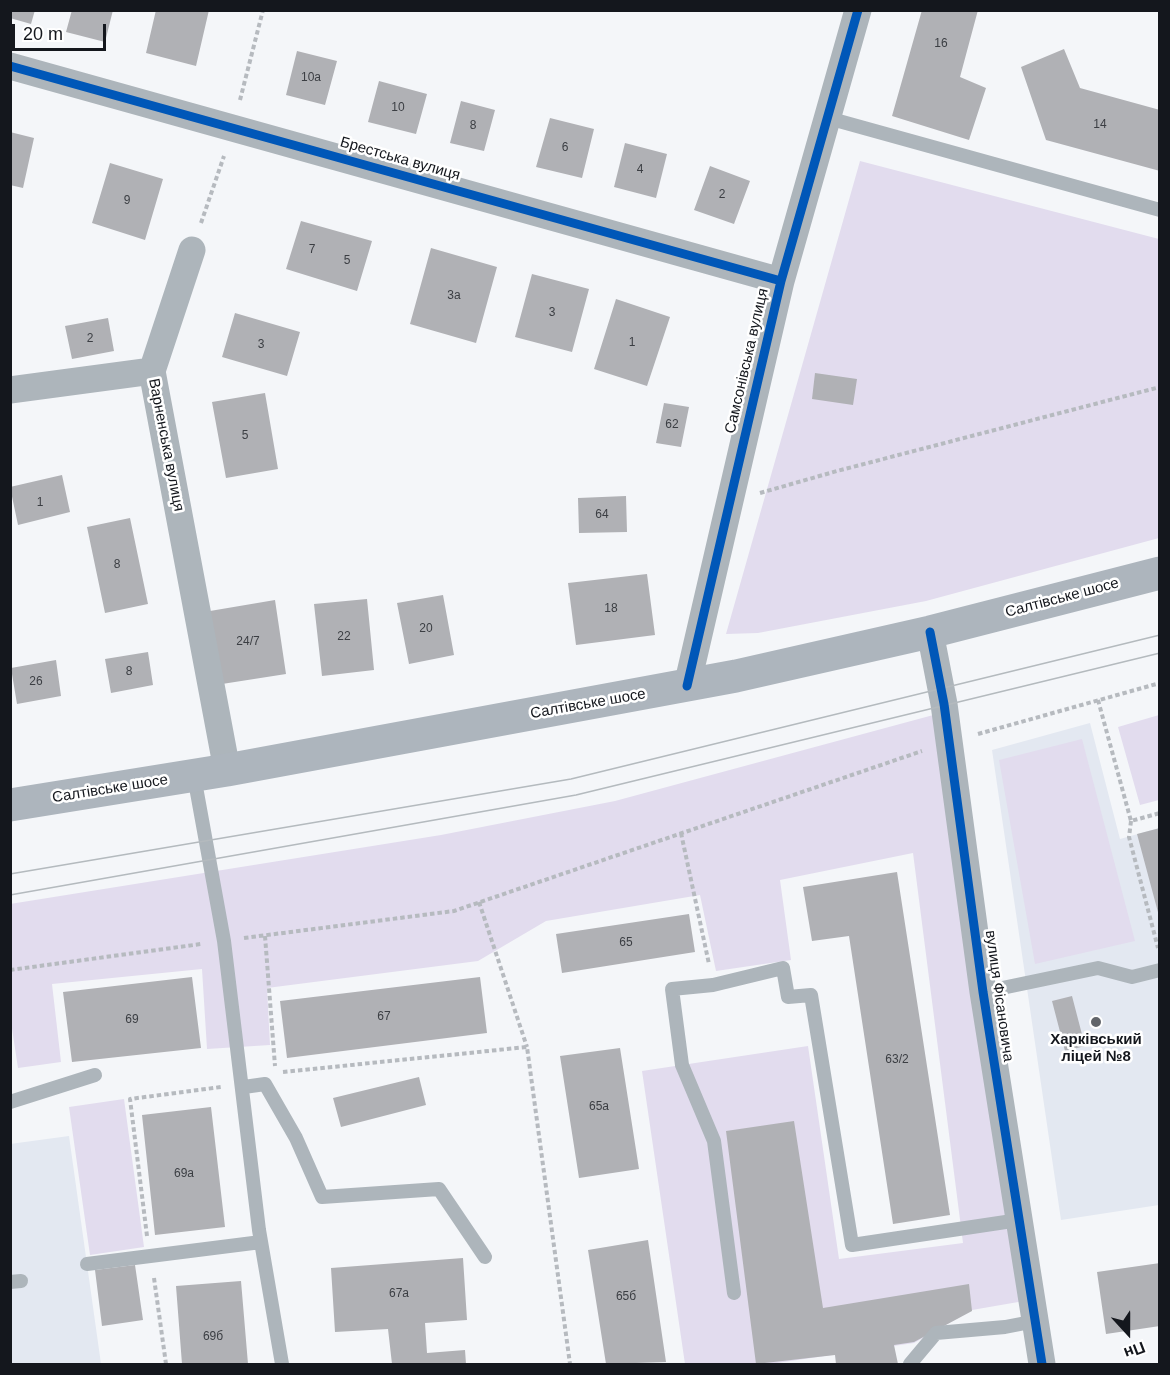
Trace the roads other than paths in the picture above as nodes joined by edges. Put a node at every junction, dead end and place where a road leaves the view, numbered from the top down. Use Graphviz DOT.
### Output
graph roads {
  1 [pos="858,10"];
  2 [pos="10,66"];
  3 [pos="828,118"];
  4 [pos="1160,210"];
  5 [pos="192,250"];
  6 [pos="781,281"];
  7 [pos="152,371"];
  8 [pos="10,390"];
  9 [pos="1160,573"];
  10 [pos="930,632"];
  11 [pos="687,686"];
  12 [pos="227,770"];
  13 [pos="194,776"];
  14 [pos="10,805"];
  15 [pos="1160,970"];
  16 [pos="983,992"];
  17 [pos="95,1075"];
  18 [pos="244,1087"];
  19 [pos="10,1102"];
  20 [pos="1019,1220"];
  21 [pos="261,1242"];
  22 [pos="485,1257"];
  23 [pos="87,1264"];
  24 [pos="735,1293"];
  25 [pos="1036,1321"];
  26 [pos="282,1365"];
  27 [pos="910,1365"];
  28 [pos="1042,1365"];
  1 -- 3 [label="street, Самсонівська вулиця"];
  2 -- 6 [label="street, Брестська вулиця"];
  3 -- 4 [label="lane"];
  3 -- 6 [label="street, Самсонівська вулиця"];
  5 -- 7 [label="street, Варненська вулиця"];
  6 -- 11 [label="street, Самсонівська вулиця"];
  7 -- 8 [label="street"];
  7 -- 12 [label="street, Варненська вулиця"];
  9 -- 10 [label="main road, Салтівське шосе"];
  10 -- 11 [label="main road, Салтівське шосе"];
  10 -- 16 [label="street, вулиця Фісановича"];
  11 -- 12 [label="main road, Салтівське шосе"];
  12 -- 13 [label="main road, Салтівське шосе"];
  13 -- 14 [label="main road, Салтівське шосе"];
  13 -- 18 [label="lane"];
  15 -- 16 [label="lane"];
  16 -- 20 [label="street, вулиця Фісановича"];
  17 -- 19 [label="lane"];
  18 -- 21 [label="lane"];
  18 -- 22 [label="lane"];
  20 -- 24 [label="lane"];
  20 -- 25 [label="street, вулиця Фісановича"];
  21 -- 23 [label="lane"];
  21 -- 26 [label="lane"];
  25 -- 27 [label="lane"];
  25 -- 28 [label="street, вулиця Фісановича"];
}
